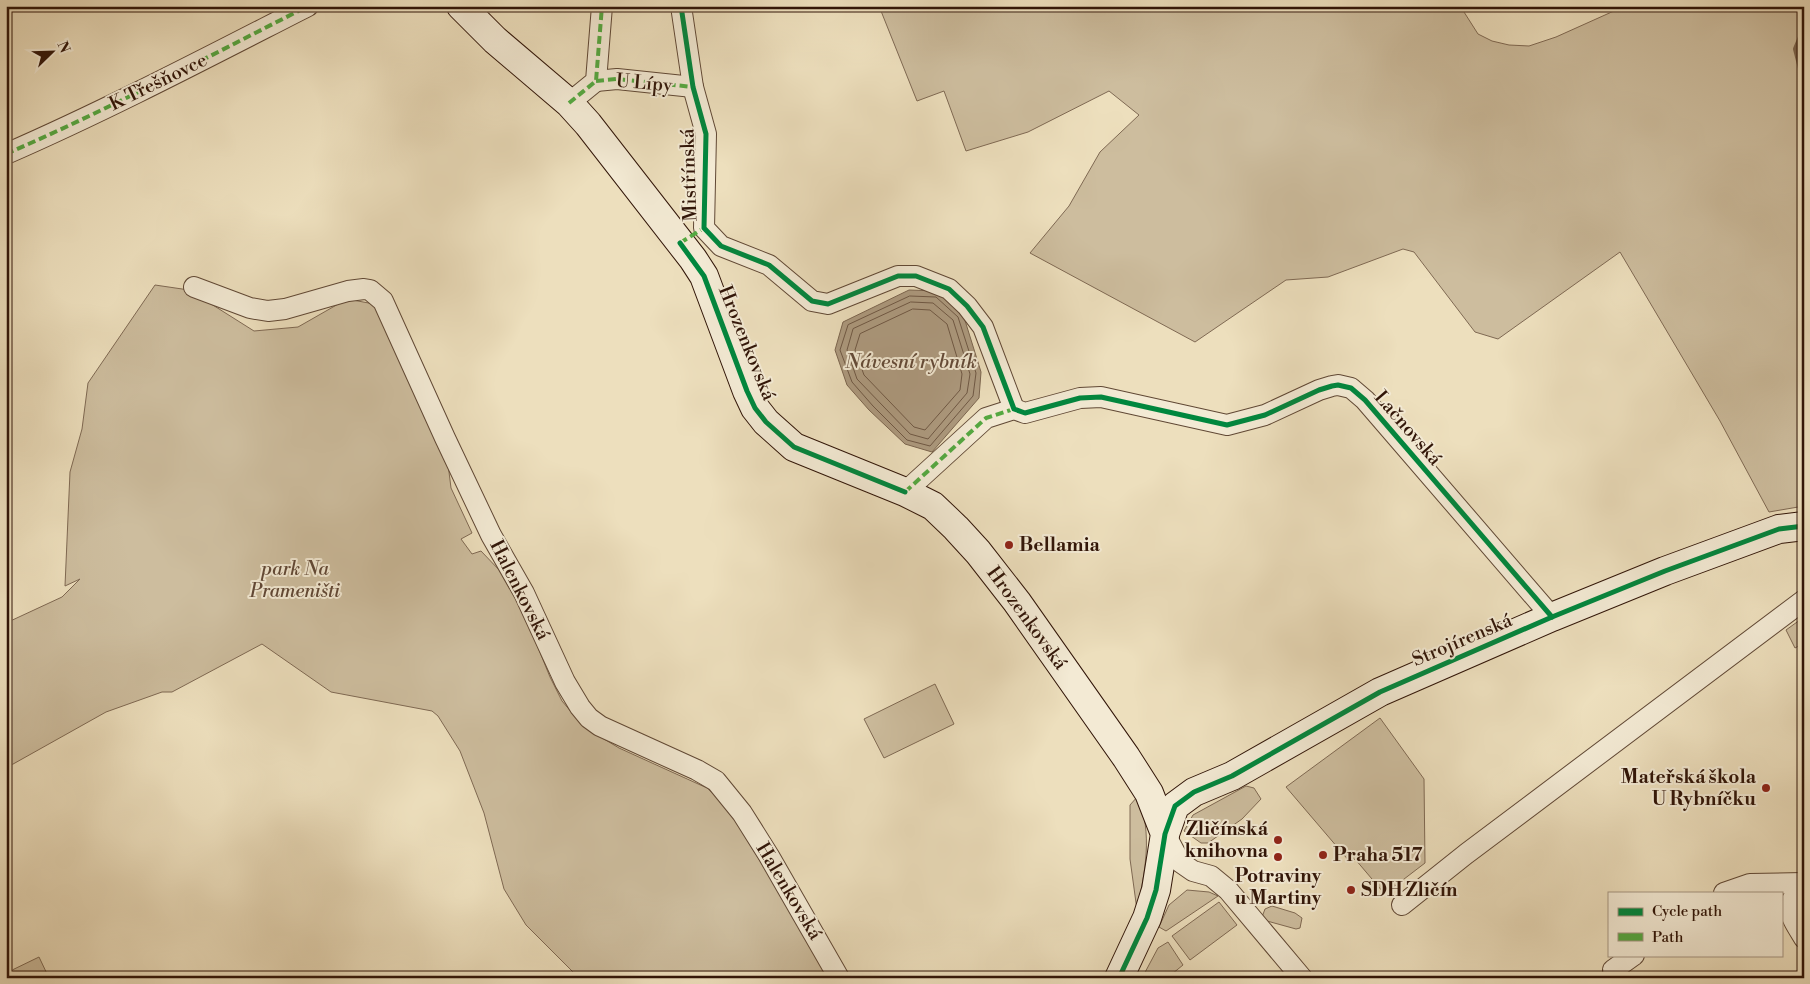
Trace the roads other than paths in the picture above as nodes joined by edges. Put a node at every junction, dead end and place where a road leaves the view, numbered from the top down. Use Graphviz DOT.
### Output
graph roads {
  1 [pos="308,6"];
  2 [pos="461,6"];
  3 [pos="602,6"];
  4 [pos="681,6"];
  5 [pos="596,81"];
  6 [pos="693,87"];
  7 [pos="569,103"];
  8 [pos="6,154"];
  9 [pos="704,228"];
  10 [pos="680,243"];
  11 [pos="194,287"];
  12 [pos="1014,409"];
  13 [pos="905,492"];
  14 [pos="1804,526"];
  15 [pos="1804,600"];
  16 [pos="1552,617"];
  17 [pos="1165,834"];
  18 [pos="1804,882"];
  19 [pos="1804,888"];
  20 [pos="1727,892"];
  21 [pos="1402,905"];
  22 [pos="1804,938"];
  23 [pos="1633,956"];
  24 [pos="1613,970"];
  25 [pos="839,978"];
  26 [pos="1119,978"];
  27 [pos="1302,978"];
  1 -- 8 [label="street, K Třešňovce"];
  2 -- 7 [label="street, Hrozenkovská"];
  3 -- 5 [label="street, U Lípy"];
  4 -- 6 [label="street, Mistřínská"];
  5 -- 6 [label="street, U Lípy"];
  5 -- 7 [label="street, U Lípy"];
  6 -- 9 [label="street, Mistřínská"];
  7 -- 10 [label="street, Hrozenkovská"];
  9 -- 10 [label="street, Mistřínská"];
  9 -- 12 [label="street, Mistřínská"];
  10 -- 13 [label="street, Hrozenkovská"];
  11 -- 25 [label="street, Halenkovská"];
  12 -- 13 [label="street, Lačnovská"];
  12 -- 16 [label="street, Lačnovská"];
  13 -- 17 [label="street, Hrozenkovská"];
  14 -- 16 [label="street, Strojírenská"];
  15 -- 21 [label="street"];
  16 -- 17 [label="street, Strojírenská"];
  17 -- 26 [label="street"];
  17 -- 27 [label="street"];
  18 -- 20 [label="street"];
  19 -- 22 [label="street"];
  23 -- 24 [label="street"];
}
